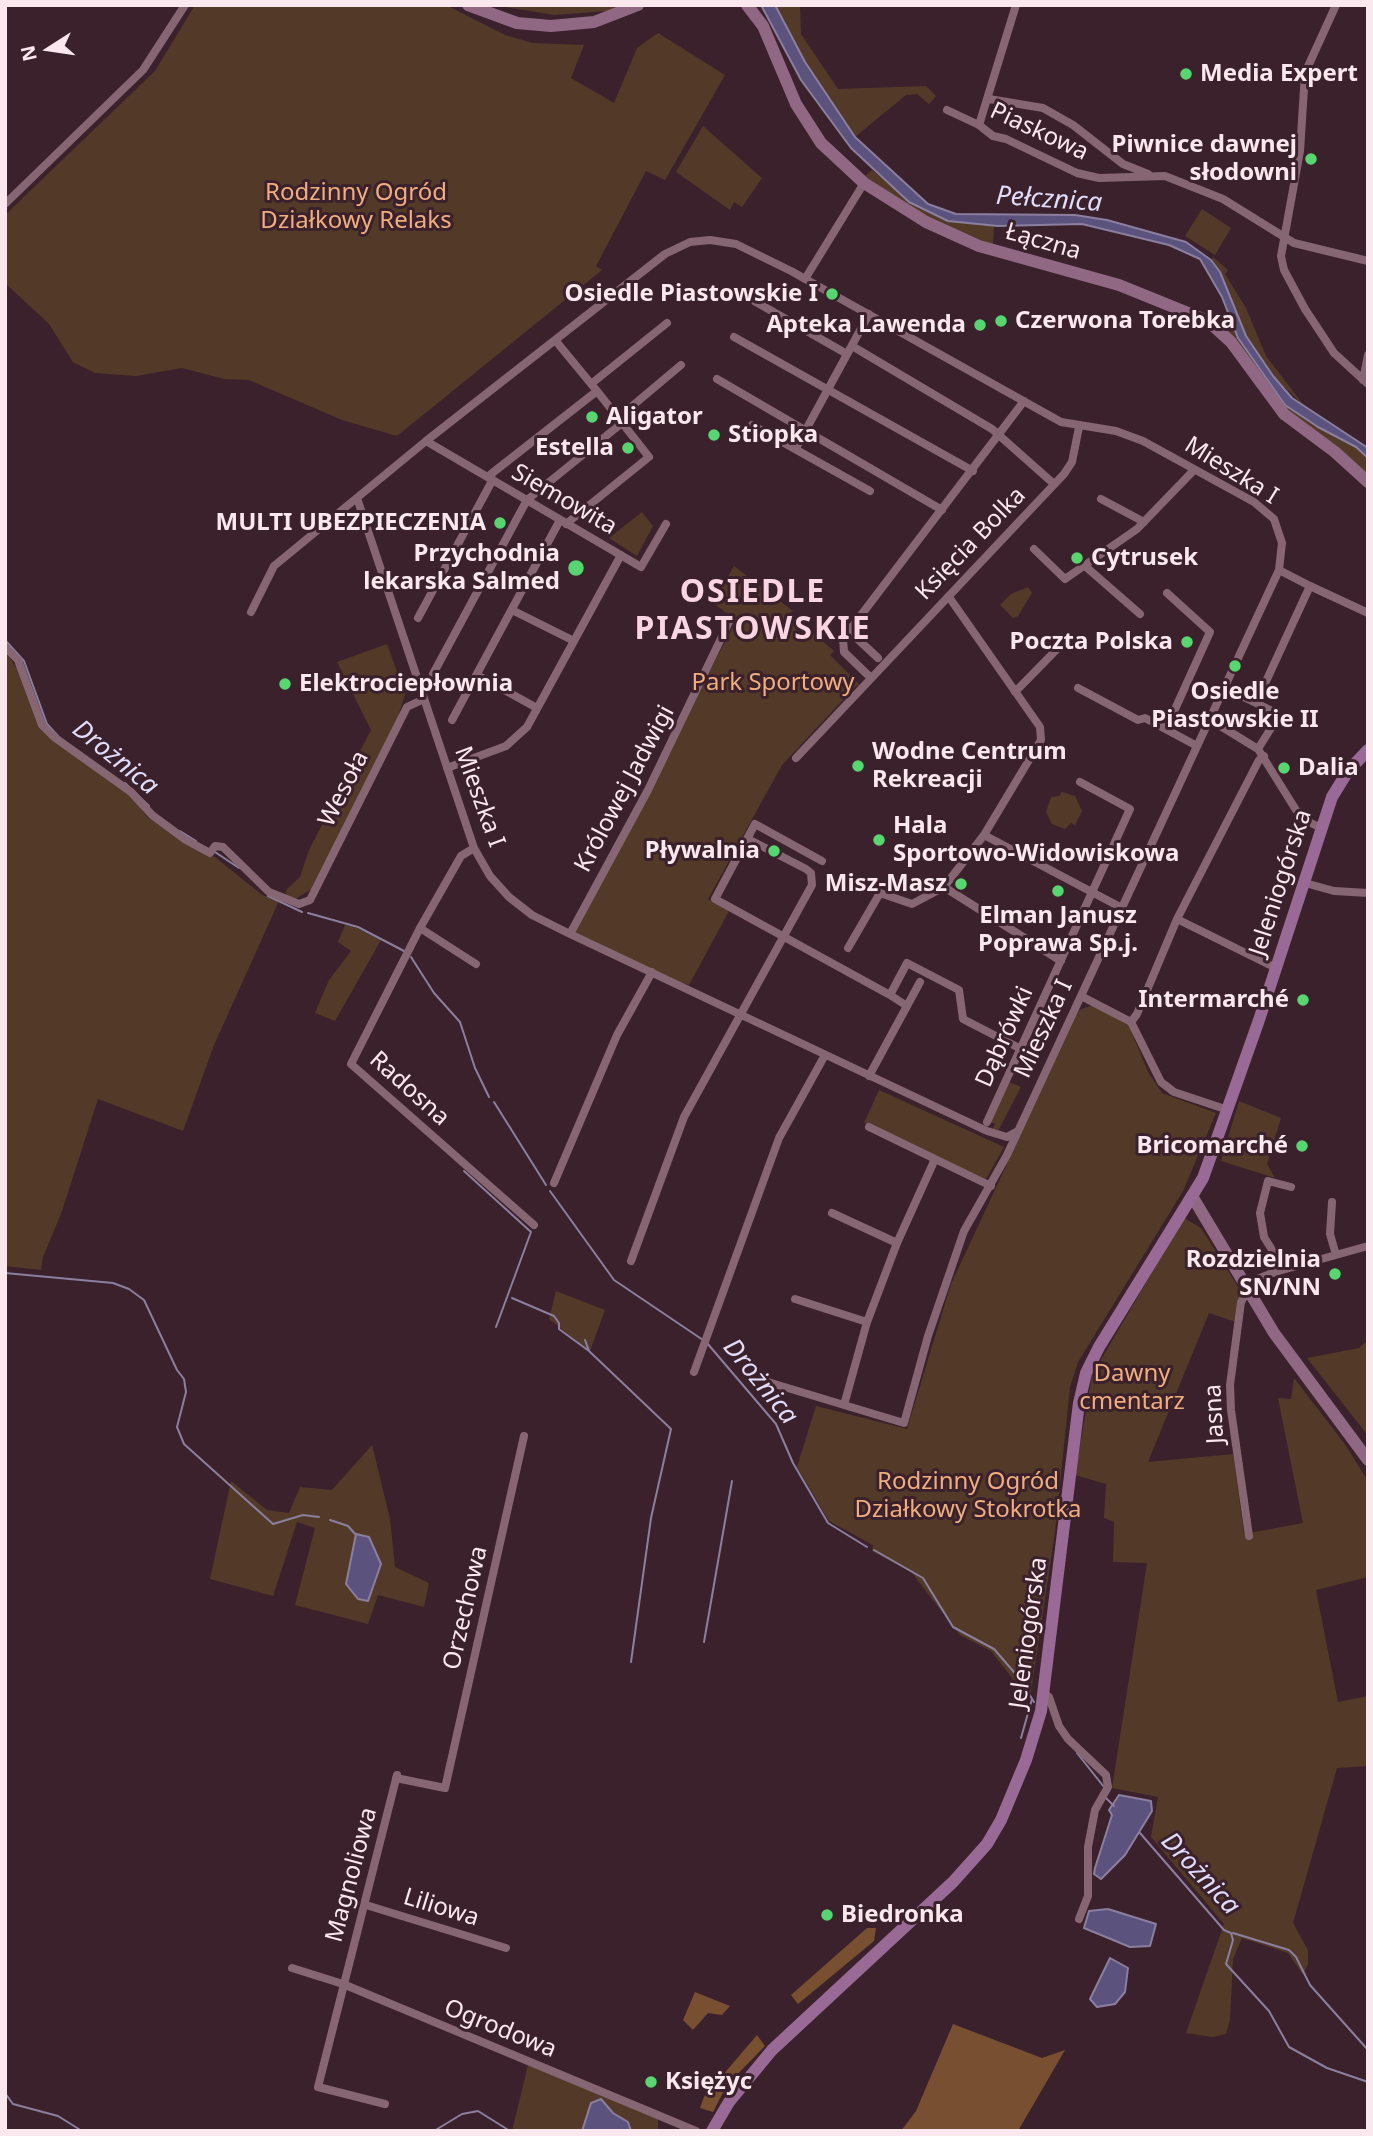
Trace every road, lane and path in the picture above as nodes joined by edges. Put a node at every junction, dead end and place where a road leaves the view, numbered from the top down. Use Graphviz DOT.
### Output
graph roads {
  1 [pos="186,5"];
  2 [pos="468,5"];
  3 [pos="638,5"];
  4 [pos="747,5"];
  5 [pos="1016,5"];
  6 [pos="1336,5"];
  7 [pos="989,99"];
  8 [pos="947,110"];
  9 [pos="979,125"];
  10 [pos="1123,164"];
  11 [pos="1149,174"];
  12 [pos="1118,177"];
  13 [pos="864,183"];
  14 [pos="5,204"];
  15 [pos="1285,238"];
  16 [pos="1368,261"];
  17 [pos="804,279"];
  18 [pos="735,290"];
  19 [pos="869,314"];
  20 [pos="667,323"];
  21 [pos="734,337"];
  22 [pos="555,340"];
  23 [pos="849,350"];
  24 [pos="1368,355"];
  25 [pos="681,365"];
  26 [pos="717,379"];
  27 [pos="1365,382"];
  28 [pos="594,387"];
  29 [pos="828,389"];
  30 [pos="1024,401"];
  31 [pos="620,420"];
  32 [pos="752,425"];
  33 [pos="1079,427"];
  34 [pos="806,430"];
  35 [pos="1000,436"];
  36 [pos="426,441"];
  37 [pos="796,448"];
  38 [pos="1194,470"];
  39 [pos="972,471"];
  40 [pos="492,481"];
  41 [pos="1368,482"];
  42 [pos="1054,484"];
  43 [pos="870,491"];
  44 [pos="357,498"];
  45 [pos="1101,499"];
  46 [pos="527,500"];
  47 [pos="942,510"];
  48 [pos="563,522"];
  49 [pos="1144,522"];
  50 [pos="666,524"];
  51 [pos="1034,549"];
  52 [pos="621,555"];
  53 [pos="1085,566"];
  54 [pos="1279,570"];
  55 [pos="1310,586"];
  56 [pos="1167,593"];
  57 [pos="948,597"];
  58 [pos="512,610"];
  59 [pos="251,612"];
  60 [pos="1368,613"];
  61 [pos="1140,614"];
  62 [pos="418,618"];
  63 [pos="729,622"];
  64 [pos="849,631"];
  65 [pos="573,641"];
  66 [pos="1064,642"];
  67 [pos="5,646"];
  68 [pos="878,658"];
  69 [pos="433,674"];
  70 [pos="477,675"];
  71 [pos="871,678"];
  72 [pos="1079,688"];
  73 [pos="1015,692"];
  74 [pos="1235,693"];
  75 [pos="424,699"];
  76 [pos="1256,703"];
  77 [pos="537,708"];
  78 [pos="1209,719"];
  79 [pos="452,720"];
  80 [pos="1166,729"];
  81 [pos="1197,746"];
  82 [pos="1258,748"];
  83 [pos="1368,750"];
  84 [pos="1264,757"];
  85 [pos="796,758"];
  86 [pos="447,768"];
  87 [pos="1080,782"];
  88 [pos="1321,828"];
  89 [pos="984,835"];
  90 [pos="748,839"];
  91 [pos="474,848"];
  92 [pos="822,861"];
  93 [pos="1305,883"];
  94 [pos="944,887"];
  95 [pos="1093,892"];
  96 [pos="1368,893"];
  97 [pos="1122,908"];
  98 [pos="1177,919"];
  99 [pos="419,928"];
  100 [pos="570,934"];
  101 [pos="783,937"];
  102 [pos="848,948"];
  103 [pos="1061,961"];
  104 [pos="475,964"];
  105 [pos="1276,968"];
  106 [pos="652,972"];
  107 [pos="920,982"];
  108 [pos="890,995"];
  109 [pos="1081,996"];
  110 [pos="907,1006"];
  111 [pos="741,1014"];
  112 [pos="1131,1022"];
  113 [pos="1021,1049"];
  114 [pos="825,1055"];
  115 [pos="869,1076"];
  116 [pos="1228,1110"];
  117 [pos="987,1122"];
  118 [pos="869,1127"];
  119 [pos="1017,1132"];
  120 [pos="935,1160"];
  121 [pos="554,1183"];
  122 [pos="991,1186"];
  123 [pos="1291,1187"];
  124 [pos="1192,1196"];
  125 [pos="1332,1202"];
  126 [pos="832,1213"];
  127 [pos="1179,1217"];
  128 [pos="1207,1219"];
  129 [pos="534,1225"];
  130 [pos="897,1242"];
  131 [pos="1368,1246"];
  132 [pos="1336,1255"];
  133 [pos="631,1261"];
  134 [pos="1284,1269"];
  135 [pos="1246,1287"];
  136 [pos="795,1299"];
  137 [pos="867,1322"];
  138 [pos="694,1372"];
  139 [pos="762,1375"];
  140 [pos="844,1405"];
  141 [pos="524,1436"];
  142 [pos="1368,1460"];
  143 [pos="1249,1536"];
  144 [pos="1044,1693"];
  145 [pos="397,1776"];
  146 [pos="366,1905"];
  147 [pos="1079,1919"];
  148 [pos="506,1948"];
  149 [pos="292,1968"];
  150 [pos="343,1984"];
  151 [pos="385,2104"];
  152 [pos="694,2130"];
  153 [pos="712,2131"];
  1 -- 14 [label="street"];
  2 -- 3 [label="street"];
  4 -- 13 [label="street, Łączna"];
  5 -- 7 [label="street"];
  6 -- 15 [label="street"];
  7 -- 9 [label="street"];
  7 -- 10 [label="street, Piaskowa"];
  8 -- 9 [label="street, Piaskowa"];
  9 -- 12 [label="street, Piaskowa"];
  10 -- 11 [label="street, Piaskowa"];
  10 -- 12 [label="street"];
  11 -- 12 [label="street, Piaskowa"];
  11 -- 15 [label="street"];
  13 -- 17 [label="street"];
  13 -- 41 [label="street, Łączna"];
  15 -- 16 [label="street"];
  15 -- 27 [label="street"];
  17 -- 19 [label="street, Mieszka I"];
  17 -- 22 [label="street, Mieszka I"];
  18 -- 23 [label="street"];
  19 -- 23 [label="street"];
  19 -- 30 [label="street, Mieszka I"];
  20 -- 28 [label="street"];
  21 -- 29 [label="street"];
  22 -- 28 [label="street"];
  22 -- 36 [label="street, Mieszka I"];
  23 -- 29 [label="street"];
  23 -- 35 [label="street"];
  24 -- 27 [label="street"];
  25 -- 31 [label="street"];
  26 -- 34 [label="street"];
  28 -- 31 [label="street"];
  28 -- 40 [label="street"];
  29 -- 34 [label="street"];
  29 -- 39 [label="street"];
  30 -- 33 [label="street, Mieszka I"];
  30 -- 35 [label="street"];
  31 -- 46 [label="street"];
  31 -- 48 [label="street"];
  32 -- 37 [label="street"];
  33 -- 38 [label="street, Mieszka I"];
  33 -- 42 [label="street, Księcia Bolka"];
  34 -- 37 [label="street"];
  34 -- 47 [label="street"];
  35 -- 39 [label="street"];
  35 -- 42 [label="street"];
  36 -- 40 [label="street, Siemowita"];
  36 -- 44 [label="street, Mieszka I"];
  37 -- 43 [label="street"];
  38 -- 49 [label="street"];
  38 -- 54 [label="street, Mieszka I"];
  39 -- 47 [label="street"];
  40 -- 46 [label="street, Siemowita"];
  40 -- 62 [label="street"];
  42 -- 57 [label="street, Księcia Bolka"];
  44 -- 59 [label="street, Mieszka I"];
  44 -- 75 [label="street, Mieszka I"];
  45 -- 49 [label="street"];
  46 -- 48 [label="street, Siemowita"];
  46 -- 69 [label="street"];
  47 -- 64 [label="street"];
  48 -- 52 [label="street, Siemowita"];
  48 -- 58 [label="street"];
  49 -- 53 [label="street"];
  50 -- 52 [label="street, Siemowita"];
  51 -- 53 [label="street"];
  52 -- 65 [label="street"];
  53 -- 61 [label="street"];
  54 -- 55 [label="street"];
  54 -- 78 [label="street, Mieszka I"];
  55 -- 60 [label="street"];
  55 -- 76 [label="street"];
  56 -- 80 [label="street"];
  57 -- 71 [label="street, Księcia Bolka"];
  57 -- 73 [label="street"];
  58 -- 65 [label="street"];
  58 -- 70 [label="street"];
  63 -- 100 [label="street, Królowej Jadwigi"];
  64 -- 68 [label="street"];
  64 -- 71 [label="street"];
  65 -- 77 [label="street"];
  66 -- 73 [label="street"];
  67 -- 75 [label="street, Wesoła"];
  70 -- 77 [label="street"];
  70 -- 79 [label="street"];
  71 -- 85 [label="street, Księcia Bolka"];
  72 -- 80 [label="street"];
  73 -- 89 [label="street"];
  74 -- 76 [label="street"];
  75 -- 86 [label="street, Mieszka I"];
  76 -- 82 [label="street"];
  77 -- 86 [label="street"];
  78 -- 81 [label="street, Mieszka I"];
  78 -- 82 [label="street"];
  80 -- 81 [label="street"];
  81 -- 97 [label="street, Mieszka I"];
  82 -- 84 [label="street"];
  83 -- 88 [label="main road, Jeleniogórska"];
  84 -- 88 [label="street"];
  84 -- 98 [label="street"];
  86 -- 91 [label="street, Mieszka I"];
  87 -- 95 [label="street, Dąbrówki"];
  88 -- 93 [label="main road, Jeleniogórska"];
  89 -- 94 [label="street"];
  89 -- 95 [label="street"];
  90 -- 92 [label="street"];
  90 -- 101 [label="street"];
  90 -- 101 [label="street"];
  91 -- 99 [label="street, Radosna"];
  91 -- 100 [label="street, Mieszka I"];
  93 -- 96 [label="street"];
  93 -- 105 [label="main road, Jeleniogórska"];
  94 -- 102 [label="street"];
  94 -- 103 [label="street"];
  95 -- 97 [label="street"];
  95 -- 103 [label="street, Dąbrówki"];
  97 -- 109 [label="street, Mieszka I"];
  98 -- 105 [label="street"];
  98 -- 112 [label="street"];
  99 -- 104 [label="street"];
  99 -- 129 [label="street, Radosna"];
  100 -- 106 [label="street, Mieszka I"];
  101 -- 108 [label="street"];
  101 -- 111 [label="street"];
  103 -- 113 [label="street, Dąbrówki"];
  105 -- 116 [label="main road, Jeleniogórska"];
  106 -- 111 [label="street, Mieszka I"];
  106 -- 121 [label="street"];
  107 -- 110 [label="street"];
  108 -- 110 [label="street"];
  108 -- 113 [label="street"];
  109 -- 112 [label="street"];
  109 -- 119 [label="street, Mieszka I"];
  110 -- 115 [label="street"];
  111 -- 114 [label="street, Mieszka I"];
  111 -- 133 [label="street"];
  112 -- 116 [label="street"];
  113 -- 117 [label="street, Dąbrówki"];
  114 -- 115 [label="street, Mieszka I"];
  114 -- 138 [label="street"];
  115 -- 119 [label="street, Mieszka I"];
  116 -- 124 [label="main road, Jeleniogórska"];
  118 -- 120 [label="street"];
  119 -- 122 [label="street"];
  120 -- 122 [label="street"];
  120 -- 130 [label="street"];
  122 -- 140 [label="street"];
  123 -- 134 [label="street"];
  124 -- 127 [label="main road, Jeleniogórska"];
  124 -- 128 [label="street"];
  125 -- 132 [label="street"];
  126 -- 130 [label="street"];
  127 -- 128 [label="street"];
  127 -- 144 [label="main road, Jeleniogórska"];
  128 -- 135 [label="street"];
  130 -- 137 [label="street"];
  131 -- 132 [label="street"];
  132 -- 134 [label="street"];
  134 -- 135 [label="street"];
  135 -- 142 [label="street"];
  135 -- 143 [label="street, Jasna"];
  136 -- 137 [label="street"];
  137 -- 140 [label="street"];
  139 -- 140 [label="street"];
  141 -- 145 [label="street, Orzechowa"];
  144 -- 147 [label="street"];
  144 -- 153 [label="main road, Jeleniogórska"];
  145 -- 146 [label="street, Magnoliowa"];
  146 -- 148 [label="street, Liliowa"];
  146 -- 150 [label="street, Magnoliowa"];
  149 -- 150 [label="street, Ogrodowa"];
  150 -- 151 [label="street, Magnoliowa"];
  150 -- 152 [label="street, Ogrodowa"];
}
